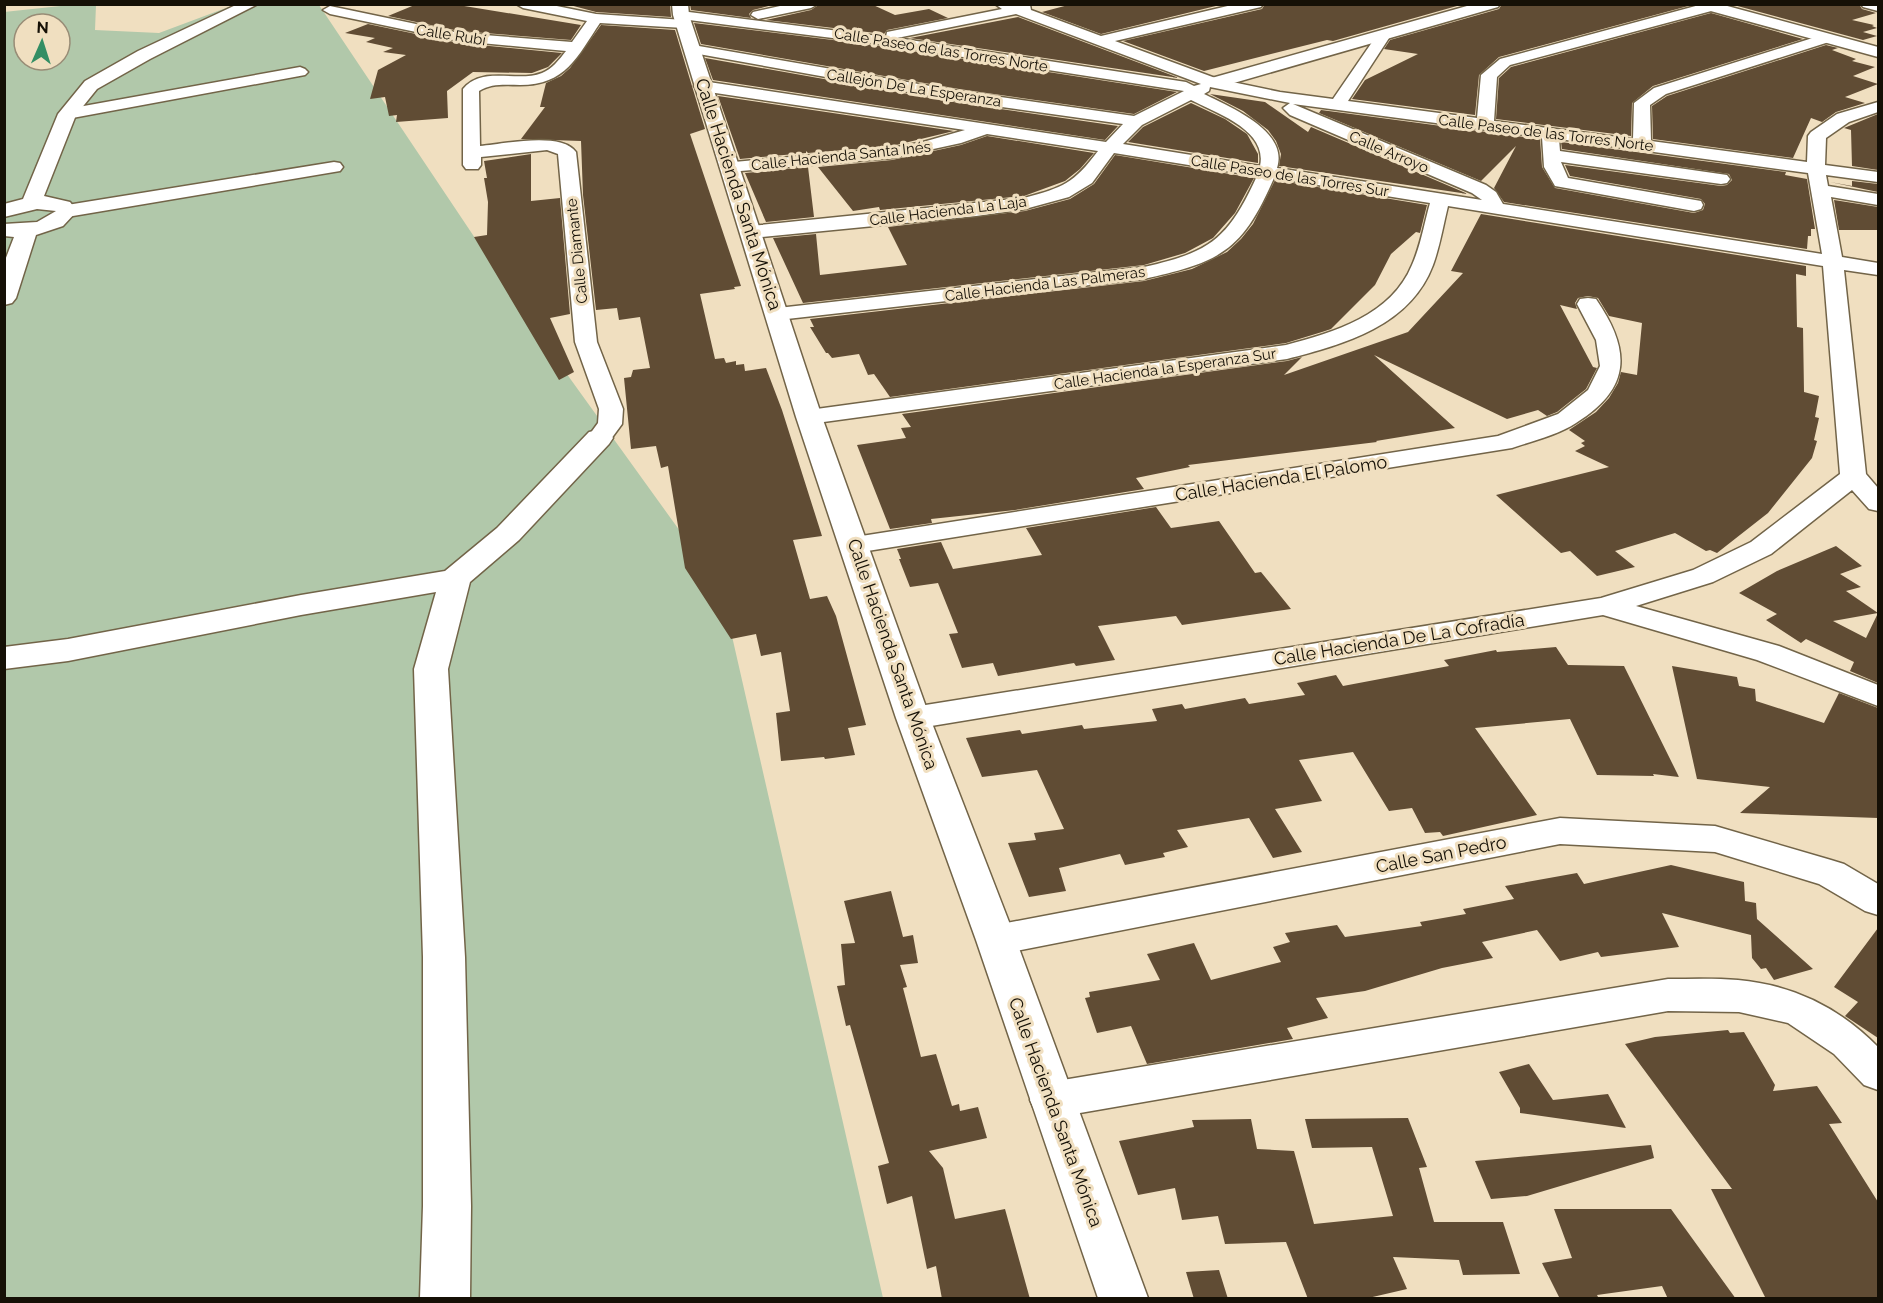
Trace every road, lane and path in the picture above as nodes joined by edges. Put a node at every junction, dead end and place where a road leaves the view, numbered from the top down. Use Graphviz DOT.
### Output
graph roads {
  1 [pos="251,4"];
  2 [pos="523,4"];
  3 [pos="811,4"];
  4 [pos="1039,4"];
  5 [pos="1257,4"];
  6 [pos="1493,4"];
  7 [pos="1868,4"];
  8 [pos="1706,6"];
  9 [pos="1008,7"];
  10 [pos="1878,7"];
  11 [pos="330,10"];
  12 [pos="596,18"];
  13 [pos="732,20"];
  14 [pos="684,23"];
  15 [pos="1384,35"];
  16 [pos="1827,38"];
  17 [pos="873,39"];
  18 [pos="1097,41"];
  19 [pos="575,47"];
  20 [pos="1878,52"];
  21 [pos="300,72"];
  22 [pos="702,86"];
  23 [pos="1202,89"];
  24 [pos="1280,97"];
  25 [pos="1337,106"];
  26 [pos="1878,107"];
  27 [pos="67,114"];
  28 [pos="1136,121"];
  29 [pos="1485,125"];
  30 [pos="986,127"];
  31 [pos="1550,133"];
  32 [pos="1642,145"];
  33 [pos="1111,146"];
  34 [pos="1552,155"];
  35 [pos="334,167"];
  36 [pos="729,167"];
  37 [pos="1816,168"];
  38 [pos="1266,174"];
  39 [pos="1878,177"];
  40 [pos="1721,179"];
  41 [pos="1821,190"];
  42 [pos="1878,199"];
  43 [pos="1440,200"];
  44 [pos="31,204"];
  45 [pos="1694,205"];
  46 [pos="1496,208"];
  47 [pos="4,211"];
  48 [pos="67,211"];
  49 [pos="27,229"];
  50 [pos="4,230"];
  51 [pos="751,232"];
  52 [pos="1833,262"];
  53 [pos="1878,269"];
  54 [pos="4,298"];
  55 [pos="1588,303"];
  56 [pos="778,314"];
  57 [pos="809,417"];
  58 [pos="599,438"];
  59 [pos="1852,476"];
  60 [pos="1878,503"];
  61 [pos="855,545"];
  62 [pos="455,579"];
  63 [pos="1604,606"];
  64 [pos="4,658"];
  65 [pos="1878,696"];
  66 [pos="913,718"];
  67 [pos="1878,901"];
  68 [pos="996,940"];
  69 [pos="1878,1073"];
  70 [pos="1051,1100"];
  71 [pos="445,1299"];
  72 [pos="1123,1299"];
  1 -- 27 [label="street"];
  2 -- 12 [label="street, Calle Paseo de las Torres Norte"];
  3 -- 13 [label="street"];
  4 -- 9 [label="street"];
  5 -- 18 [label="street"];
  6 -- 15 [label="street"];
  7 -- 10 [label="street"];
  8 -- 16 [label="street"];
  8 -- 29 [label="street"];
  9 -- 17 [label="street"];
  9 -- 18 [label="street"];
  11 -- 19 [label="street, Calle Rubí"];
  12 -- 14 [label="street, Calle Paseo de las Torres Norte"];
  12 -- 19 [label="street"];
  13 -- 14 [label="street, Calle Paseo de las Torres Norte"];
  13 -- 17 [label="street, Calle Paseo de las Torres Norte"];
  14 -- 22 [label="street, Calle Hacienda Santa Mónica"];
  14 -- 28 [label="street, Callejón De La Esperanza"];
  15 -- 23 [label="street"];
  15 -- 25 [label="street"];
  16 -- 20 [label="street"];
  16 -- 32 [label="street"];
  17 -- 23 [label="street, Calle Paseo de las Torres Norte"];
  18 -- 23 [label="street"];
  19 -- 58 [label="street, Calle Diamante"];
  21 -- 27 [label="street"];
  22 -- 30 [label="street, Calle Paseo de las Torres Sur"];
  22 -- 36 [label="street, Calle Hacienda Santa Mónica"];
  23 -- 24 [label="street, Calle Paseo de las Torres Norte"];
  23 -- 28 [label="street, Calle Hacienda La Laja"];
  23 -- 38 [label="street"];
  24 -- 25 [label="street, Calle Paseo de las Torres Norte"];
  24 -- 46 [label="street, Calle Arroyo"];
  25 -- 29 [label="street, Calle Paseo de las Torres Norte"];
  26 -- 37 [label="street"];
  27 -- 44 [label="street"];
  28 -- 33 [label="street, Calle Hacienda La Laja"];
  29 -- 31 [label="street, Calle Paseo de las Torres Norte"];
  30 -- 33 [label="street, Calle Paseo de las Torres Sur"];
  30 -- 36 [label="street, Calle Hacienda Santa Inés"];
  31 -- 32 [label="street, Calle Paseo de las Torres Norte"];
  31 -- 34 [label="street"];
  32 -- 37 [label="street, Calle Paseo de las Torres Norte"];
  33 -- 38 [label="street, Calle Paseo de las Torres Sur"];
  33 -- 51 [label="street, Calle Hacienda La Laja"];
  34 -- 40 [label="street"];
  34 -- 45 [label="street"];
  35 -- 48 [label="street"];
  36 -- 51 [label="street, Calle Hacienda Santa Mónica"];
  37 -- 39 [label="street, Calle Paseo de las Torres Norte"];
  37 -- 41 [label="street"];
  38 -- 43 [label="street, Calle Paseo de las Torres Sur"];
  38 -- 56 [label="street, Calle Hacienda Las Palmeras"];
  41 -- 42 [label="street"];
  41 -- 52 [label="street"];
  43 -- 46 [label="street, Calle Paseo de las Torres Sur"];
  43 -- 57 [label="street, Calle Hacienda la Esperanza Sur"];
  44 -- 47 [label="street"];
  44 -- 48 [label="street"];
  46 -- 52 [label="street, Calle Paseo de las Torres Sur"];
  48 -- 49 [label="street"];
  49 -- 50 [label="street"];
  49 -- 54 [label="street"];
  51 -- 56 [label="street, Calle Hacienda Santa Mónica"];
  52 -- 53 [label="street, Calle Paseo de las Torres Sur"];
  52 -- 59 [label="street"];
  55 -- 61 [label="street, Calle Hacienda El Palomo"];
  56 -- 57 [label="street, Calle Hacienda Santa Mónica"];
  57 -- 61 [label="street, Calle Hacienda Santa Mónica"];
  58 -- 62 [label="street"];
  59 -- 60 [label="street"];
  59 -- 63 [label="street, Calle Hacienda De La Cofradía"];
  61 -- 66 [label="street, Calle Hacienda Santa Mónica"];
  62 -- 64 [label="street"];
  62 -- 71 [label="street"];
  63 -- 65 [label="street"];
  63 -- 66 [label="street, Calle Hacienda De La Cofradía"];
  66 -- 68 [label="street, Calle Hacienda Santa Mónica"];
  67 -- 68 [label="street, Calle San Pedro"];
  68 -- 70 [label="street, Calle Hacienda Santa Mónica"];
  69 -- 70 [label="street"];
  70 -- 72 [label="street, Calle Hacienda Santa Mónica"];
}
